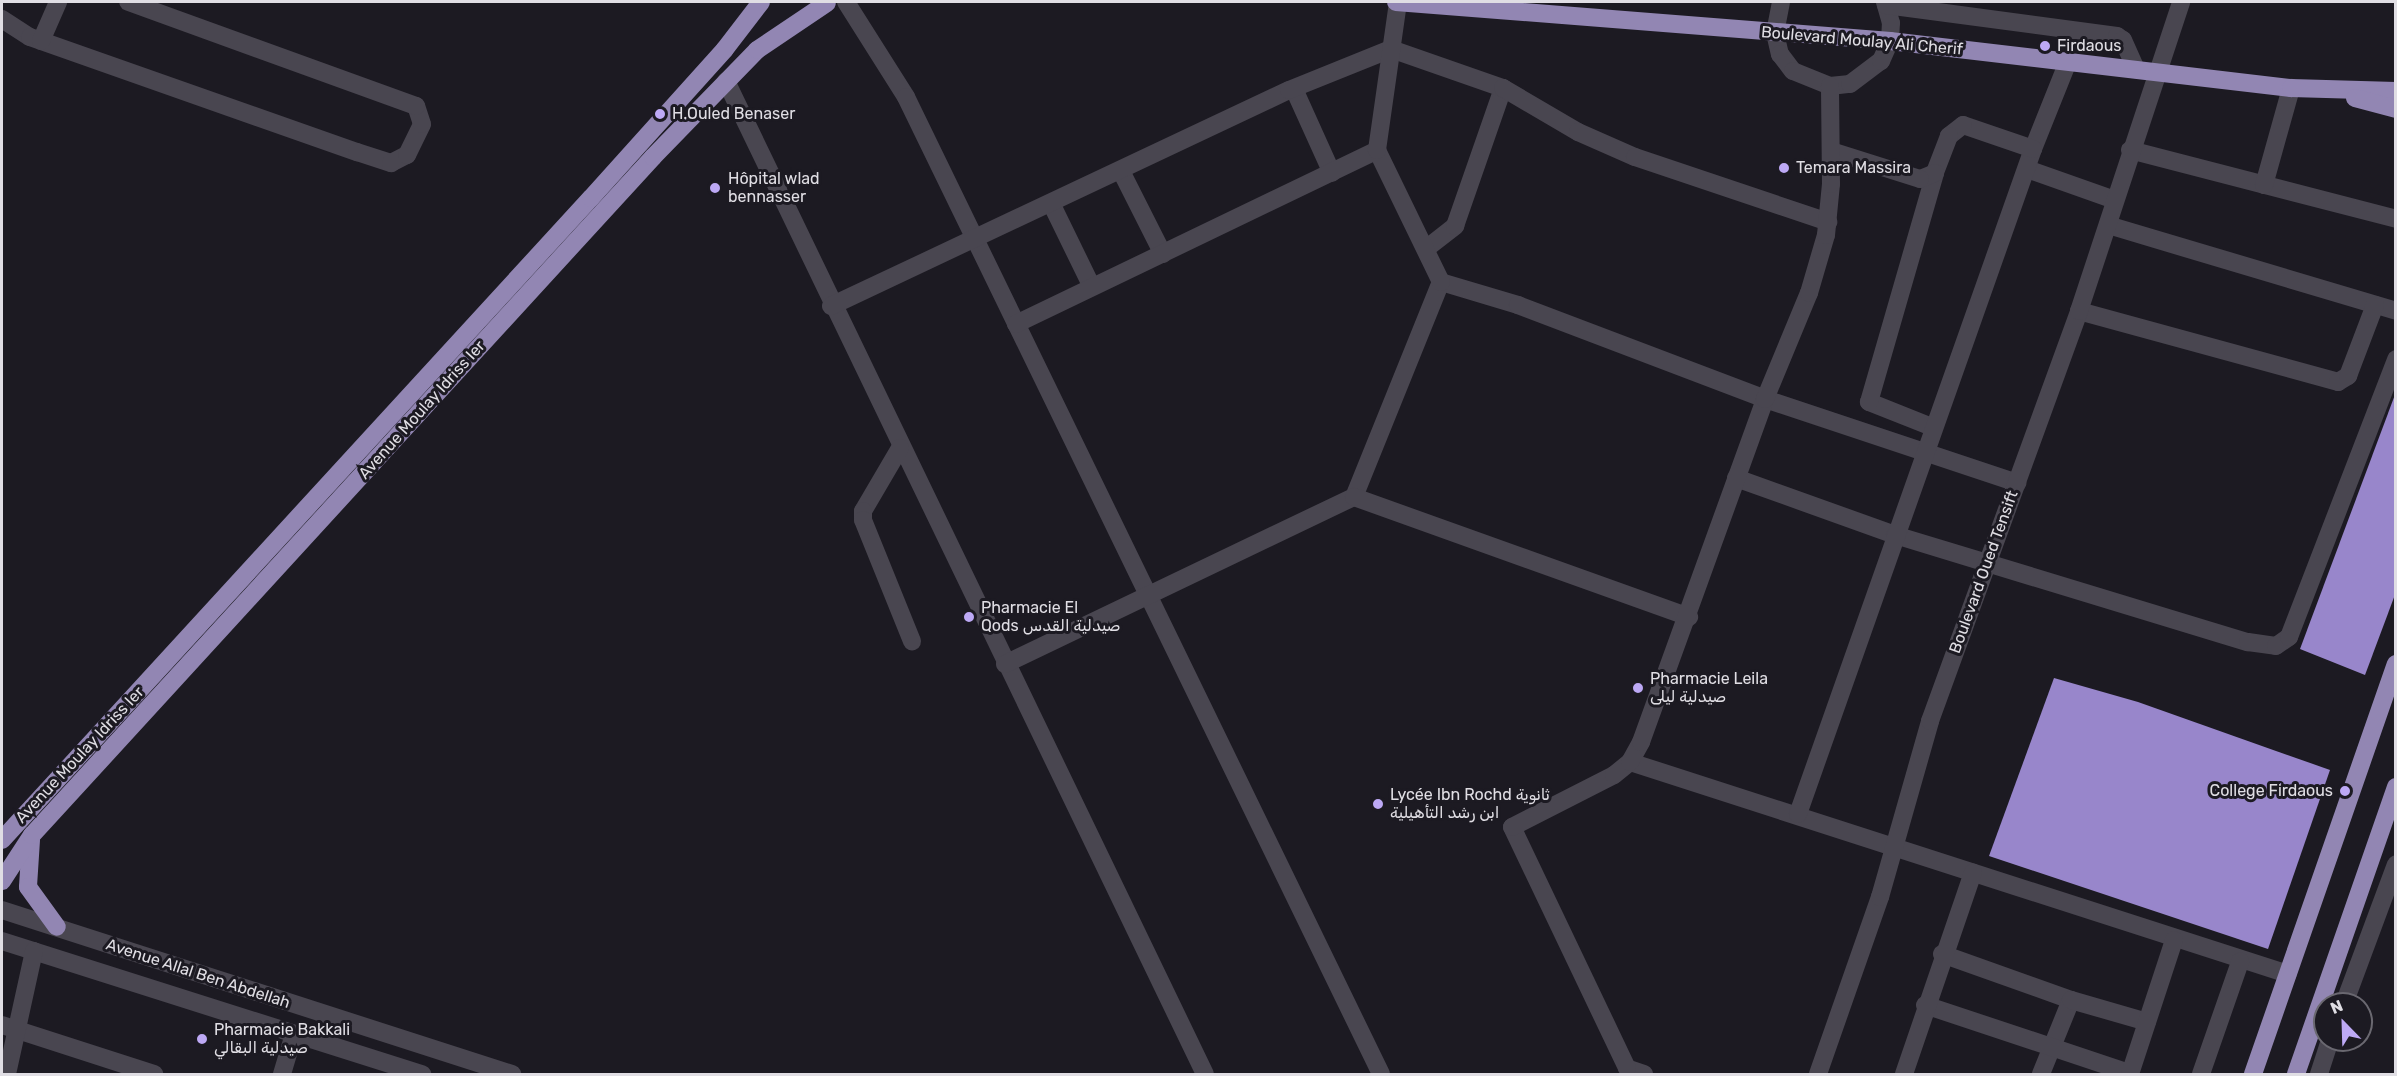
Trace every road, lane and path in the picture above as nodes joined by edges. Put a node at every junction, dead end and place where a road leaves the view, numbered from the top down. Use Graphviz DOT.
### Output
graph roads {
  1 [pos="58,2"];
  2 [pos="128,2"];
  3 [pos="761,2"];
  4 [pos="830,2"];
  5 [pos="846,2"];
  6 [pos="1397,2"];
  7 [pos="1781,2"];
  8 [pos="2181,2"];
  9 [pos="1886,3"];
  10 [pos="1563,8"];
  11 [pos="2,19"];
  12 [pos="1775,33"];
  13 [pos="41,41"];
  14 [pos="1890,41"];
  15 [pos="1391,50"];
  16 [pos="2067,64"];
  17 [pos="2136,69"];
  18 [pos="2156,71"];
  19 [pos="726,81"];
  20 [pos="1830,86"];
  21 [pos="1503,88"];
  22 [pos="2291,88"];
  23 [pos="1293,89"];
  24 [pos="2327,90"];
  25 [pos="2396,91"];
  26 [pos="2396,109"];
  27 [pos="2033,149"];
  28 [pos="1377,150"];
  29 [pos="2130,150"];
  30 [pos="1831,151"];
  31 [pos="2027,169"];
  32 [pos="1121,171"];
  33 [pos="1332,173"];
  34 [pos="1935,173"];
  35 [pos="2264,185"];
  36 [pos="2115,200"];
  37 [pos="1051,203"];
  38 [pos="2396,219"];
  39 [pos="1828,222"];
  40 [pos="2108,225"];
  41 [pos="975,240"];
  42 [pos="1427,249"];
  43 [pos="1162,254"];
  44 [pos="1441,282"];
  45 [pos="1092,287"];
  46 [pos="2375,305"];
  47 [pos="831,306"];
  48 [pos="2079,311"];
  49 [pos="2396,311"];
  50 [pos="1016,324"];
  51 [pos="2396,358"];
  52 [pos="1765,399"];
  53 [pos="1932,427"];
  54 [pos="900,448"];
  55 [pos="1924,453"];
  56 [pos="1736,478"];
  57 [pos="2017,483"];
  58 [pos="1354,497"];
  59 [pos="1895,535"];
  60 [pos="1988,562"];
  61 [pos="1147,594"];
  62 [pos="1689,617"];
  63 [pos="912,641"];
  64 [pos="1005,664"];
  65 [pos="2396,664"];
  66 [pos="1630,762"];
  67 [pos="2396,787"];
  68 [pos="1798,814"];
  69 [pos="32,835"];
  70 [pos="2,840"];
  71 [pos="1895,846"];
  72 [pos="2396,864"];
  73 [pos="1973,872"];
  74 [pos="2,881"];
  75 [pos="2,910"];
  76 [pos="57,927"];
  77 [pos="2174,940"];
  78 [pos="2,941"];
  79 [pos="34,951"];
  80 [pos="1942,954"];
  81 [pos="2240,962"];
  82 [pos="2288,974"];
  83 [pos="2348,992"];
  84 [pos="2071,1000"];
  85 [pos="1925,1005"];
  86 [pos="2147,1022"];
  87 [pos="8,1027"];
  88 [pos="294,1034"];
  89 [pos="2052,1047"];
  90 [pos="2326,1052"];
  91 [pos="1628,1072"];
  92 [pos="2130,1073"];
  93 [pos="7,1074"];
  94 [pos="154,1074"];
  95 [pos="282,1074"];
  96 [pos="422,1074"];
  97 [pos="512,1074"];
  98 [pos="1205,1074"];
  99 [pos="1381,1074"];
  100 [pos="1818,1074"];
  101 [pos="1904,1074"];
  102 [pos="2041,1074"];
  103 [pos="2201,1074"];
  104 [pos="2253,1074"];
  105 [pos="2295,1074"];
  106 [pos="2319,1074"];
  1 -- 13 [label="street"];
  2 -- 13 [label="street"];
  3 -- 70 [label="main road, Avenue Moulay Idriss Ier"];
  4 -- 19 [label="main road, Avenue Moulay Idriss Ier"];
  5 -- 41 [label="street"];
  6 -- 10 [label="main road, Boulevard Moulay Ali Cherif"];
  6 -- 15 [label="street"];
  7 -- 12 [label="street"];
  8 -- 18 [label="street, Boulevard Oued Tensift"];
  9 -- 14 [label="street"];
  9 -- 17 [label="street"];
  10 -- 12 [label="main road, Boulevard Moulay Ali Cherif"];
  11 -- 13 [label="street"];
  12 -- 14 [label="main road, Boulevard Moulay Ali Cherif"];
  12 -- 20 [label="street"];
  14 -- 16 [label="main road, Boulevard Moulay Ali Cherif"];
  14 -- 20 [label="street"];
  15 -- 21 [label="street"];
  15 -- 23 [label="street"];
  15 -- 28 [label="street"];
  16 -- 17 [label="main road, Boulevard Moulay Ali Cherif"];
  16 -- 27 [label="street"];
  17 -- 18 [label="main road, Boulevard Moulay Ali Cherif"];
  18 -- 22 [label="main road, Boulevard Moulay Ali Cherif"];
  18 -- 29 [label="street, Boulevard Oued Tensift"];
  19 -- 47 [label="street"];
  19 -- 69 [label="main road, Avenue Moulay Idriss Ier"];
  20 -- 30 [label="street"];
  21 -- 39 [label="street"];
  21 -- 42 [label="street"];
  22 -- 24 [label="main road, Boulevard Moulay Ali Cherif"];
  22 -- 35 [label="street"];
  23 -- 32 [label="street"];
  23 -- 33 [label="street"];
  24 -- 25 [label="main road, Boulevard Moulay Ali Cherif"];
  24 -- 26 [label="main road, Boulevard Moulay Ali Cherif"];
  27 -- 31 [label="street"];
  27 -- 34 [label="street"];
  28 -- 33 [label="street"];
  28 -- 42 [label="street"];
  29 -- 35 [label="street"];
  29 -- 36 [label="street, Boulevard Oued Tensift"];
  30 -- 34 [label="street"];
  30 -- 39 [label="street"];
  31 -- 36 [label="street"];
  31 -- 53 [label="street"];
  32 -- 37 [label="street"];
  32 -- 43 [label="street"];
  33 -- 43 [label="street"];
  34 -- 53 [label="street"];
  35 -- 38 [label="street"];
  36 -- 40 [label="street, Boulevard Oued Tensift"];
  37 -- 41 [label="street"];
  37 -- 45 [label="street"];
  39 -- 52 [label="street"];
  40 -- 46 [label="street"];
  40 -- 48 [label="street, Boulevard Oued Tensift"];
  41 -- 47 [label="street"];
  41 -- 50 [label="street"];
  42 -- 44 [label="street"];
  43 -- 45 [label="street"];
  44 -- 52 [label="street"];
  44 -- 58 [label="street"];
  45 -- 50 [label="street"];
  46 -- 48 [label="street"];
  46 -- 49 [label="street"];
  47 -- 54 [label="street"];
  48 -- 57 [label="street, Boulevard Oued Tensift"];
  50 -- 61 [label="street"];
  51 -- 60 [label="street"];
  52 -- 55 [label="street"];
  52 -- 56 [label="street"];
  53 -- 55 [label="street"];
  54 -- 63 [label="street"];
  54 -- 64 [label="street"];
  55 -- 57 [label="street"];
  55 -- 59 [label="street"];
  56 -- 59 [label="street"];
  56 -- 62 [label="street"];
  57 -- 60 [label="street, Boulevard Oued Tensift"];
  58 -- 61 [label="street"];
  58 -- 62 [label="street"];
  59 -- 60 [label="street"];
  59 -- 68 [label="street"];
  60 -- 71 [label="street, Boulevard Oued Tensift"];
  61 -- 64 [label="street"];
  61 -- 99 [label="street"];
  62 -- 66 [label="street"];
  64 -- 98 [label="street"];
  65 -- 82 [label="main road"];
  66 -- 68 [label="street"];
  66 -- 91 [label="street"];
  67 -- 105 [label="main road"];
  68 -- 71 [label="street"];
  69 -- 74 [label="main road, Avenue Moulay Idriss Ier"];
  69 -- 76 [label="main road"];
  71 -- 73 [label="street"];
  71 -- 100 [label="street, Boulevard Oued Tensift"];
  72 -- 83 [label="street"];
  73 -- 77 [label="street"];
  73 -- 80 [label="street"];
  75 -- 76 [label="street, Avenue Allal Ben Abdellah"];
  76 -- 97 [label="street, Avenue Allal Ben Abdellah"];
  77 -- 81 [label="street"];
  77 -- 86 [label="street"];
  78 -- 79 [label="street, Avenue Allal Ben Abdellah"];
  79 -- 87 [label="street"];
  79 -- 88 [label="street, Avenue Allal Ben Abdellah"];
  80 -- 84 [label="street"];
  80 -- 85 [label="street"];
  81 -- 82 [label="street"];
  81 -- 103 [label="street"];
  82 -- 104 [label="main road"];
  84 -- 86 [label="street"];
  84 -- 89 [label="street"];
  85 -- 89 [label="street"];
  85 -- 101 [label="street"];
  86 -- 92 [label="street"];
  87 -- 93 [label="street"];
  87 -- 94 [label="street"];
  88 -- 95 [label="street"];
  88 -- 96 [label="street, Avenue Allal Ben Abdellah"];
  89 -- 92 [label="street"];
  89 -- 102 [label="street"];
  90 -- 106 [label="street"];
}
